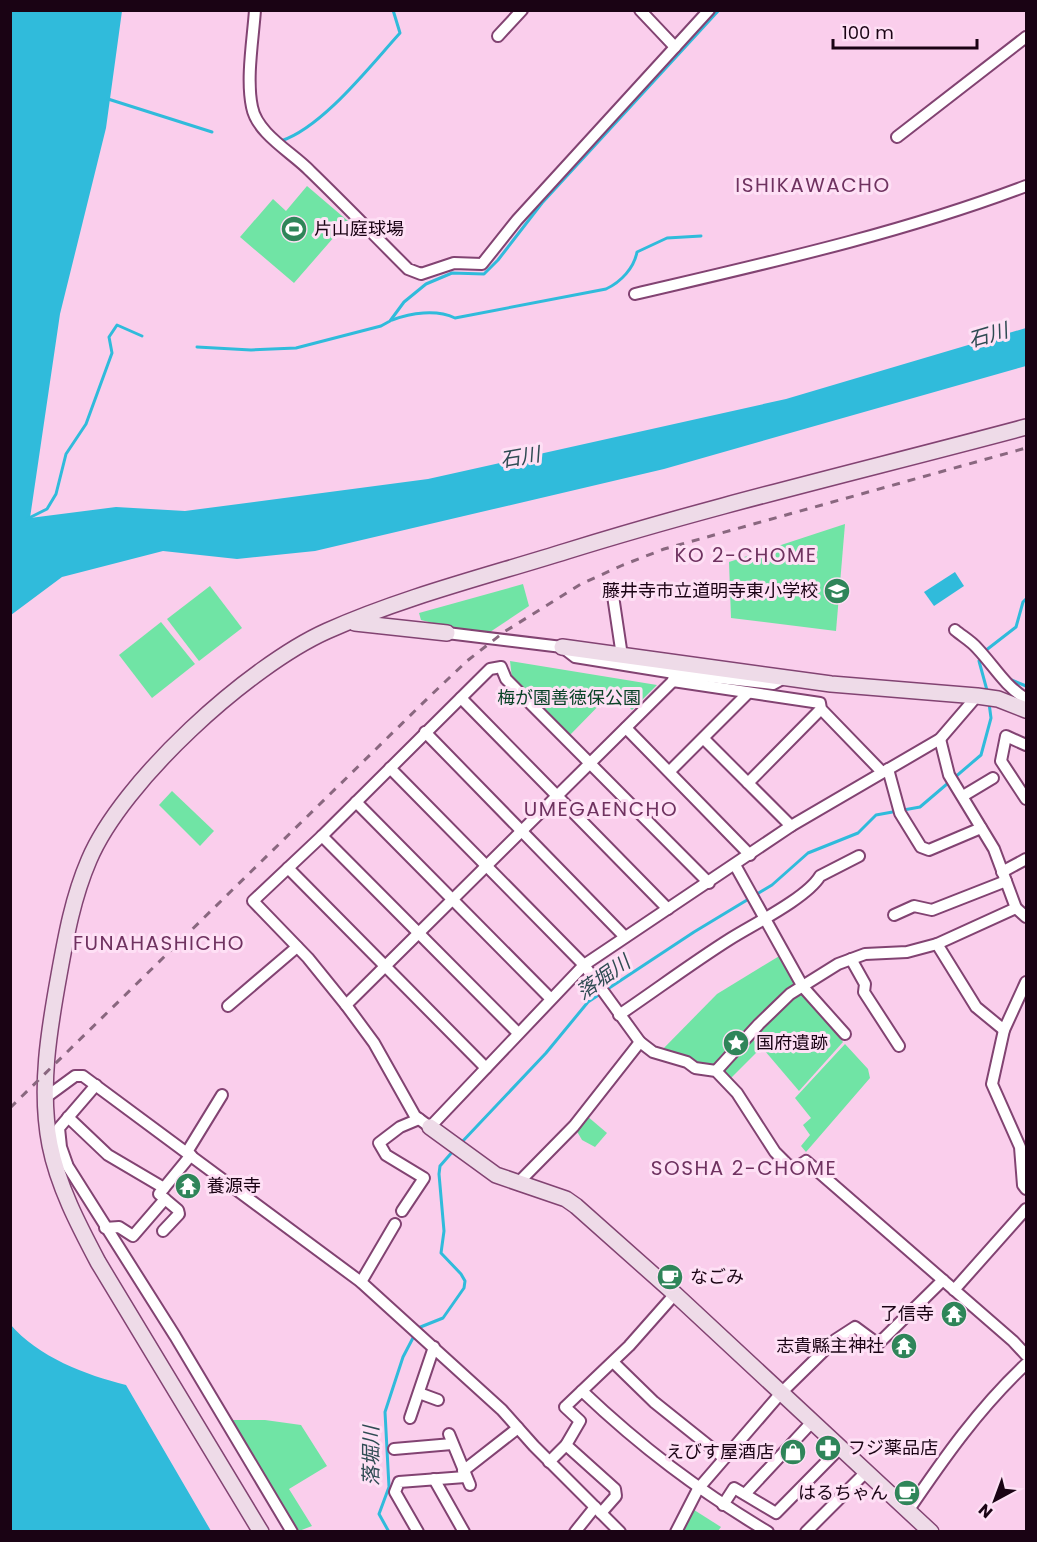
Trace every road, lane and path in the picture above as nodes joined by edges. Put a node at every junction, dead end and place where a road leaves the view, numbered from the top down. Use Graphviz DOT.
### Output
graph roads {
  1 [pos="255,10"];
  2 [pos="522,10"];
  3 [pos="640,10"];
  4 [pos="709,10"];
  5 [pos="498,36"];
  6 [pos="1026,37"];
  7 [pos="675,47"];
  8 [pos="897,137"];
  9 [pos="1026,186"];
  10 [pos="634,294"];
  11 [pos="1026,427"];
  12 [pos="612,589"];
  13 [pos="409,601"];
  14 [pos="348,623"];
  15 [pos="412,628"];
  16 [pos="955,630"];
  17 [pos="447,633"];
  18 [pos="562,647"];
  19 [pos="622,656"];
  20 [pos="674,677"];
  21 [pos="784,678"];
  22 [pos="748,693"];
  23 [pos="977,696"];
  24 [pos="461,698"];
  25 [pos="1026,699"];
  26 [pos="821,709"];
  27 [pos="1026,710"];
  28 [pos="626,728"];
  29 [pos="425,732"];
  30 [pos="704,739"];
  31 [pos="940,739"];
  32 [pos="1026,745"];
  33 [pos="591,763"];
  34 [pos="390,768"];
  35 [pos="885,770"];
  36 [pos="670,771"];
  37 [pos="993,778"];
  38 [pos="748,783"];
  39 [pos="963,796"];
  40 [pos="556,797"];
  41 [pos="1026,798"];
  42 [pos="356,801"];
  43 [pos="791,826"];
  44 [pos="981,828"];
  45 [pos="521,830"];
  46 [pos="322,836"];
  47 [pos="750,855"];
  48 [pos="859,856"];
  49 [pos="1026,859"];
  50 [pos="486,864"];
  51 [pos="735,865"];
  52 [pos="288,868"];
  53 [pos="1004,876"];
  54 [pos="709,883"];
  55 [pos="452,898"];
  56 [pos="1016,908"];
  57 [pos="668,909"];
  58 [pos="894,915"];
  59 [pos="1026,917"];
  60 [pos="764,919"];
  61 [pos="418,932"];
  62 [pos="625,937"];
  63 [pos="937,944"];
  64 [pos="297,947"];
  65 [pos="851,959"];
  66 [pos="385,965"];
  67 [pos="584,965"];
  68 [pos="1026,982"];
  69 [pos="804,987"];
  70 [pos="550,998"];
  71 [pos="346,1005"];
  72 [pos="228,1006"];
  73 [pos="619,1015"];
  74 [pos="1004,1030"];
  75 [pos="518,1034"];
  76 [pos="845,1034"];
  77 [pos="640,1042"];
  78 [pos="899,1046"];
  79 [pos="486,1068"];
  80 [pos="716,1071"];
  81 [pos="96,1085"];
  82 [pos="222,1095"];
  83 [pos="45,1098"];
  84 [pos="68,1117"];
  85 [pos="425,1123"];
  86 [pos="1023,1142"];
  87 [pos="189,1153"];
  88 [pos="53,1155"];
  89 [pos="68,1165"];
  90 [pos="518,1183"];
  91 [pos="1026,1189"];
  92 [pos="165,1194"];
  93 [pos="1026,1209"];
  94 [pos="402,1211"];
  95 [pos="395,1224"];
  96 [pos="105,1228"];
  97 [pos="163,1231"];
  98 [pos="943,1280"];
  99 [pos="361,1282"];
  100 [pos="954,1290"];
  101 [pos="675,1294"];
  102 [pos="434,1347"];
  103 [pos="1026,1355"];
  104 [pos="613,1362"];
  105 [pos="1026,1364"];
  106 [pos="582,1391"];
  107 [pos="419,1393"];
  108 [pos="781,1393"];
  109 [pos="438,1400"];
  110 [pos="410,1418"];
  111 [pos="812,1422"];
  112 [pos="518,1428"];
  113 [pos="566,1445"];
  114 [pos="840,1448"];
  115 [pos="394,1449"];
  116 [pos="724,1458"];
  117 [pos="549,1462"];
  118 [pos="866,1472"];
  119 [pos="466,1478"];
  120 [pos="434,1479"];
  121 [pos="698,1489"];
  122 [pos="745,1494"];
  123 [pos="723,1505"];
  124 [pos="598,1510"];
  125 [pos="908,1511"];
  126 [pos="261,1532"];
  127 [pos="292,1532"];
  128 [pos="418,1532"];
  129 [pos="464,1532"];
  130 [pos="575,1532"];
  131 [pos="620,1532"];
  132 [pos="676,1532"];
  133 [pos="768,1532"];
  134 [pos="806,1532"];
  135 [pos="931,1532"];
  1 -- 7 [label="street"];
  2 -- 5 [label="street"];
  3 -- 7 [label="street"];
  4 -- 7 [label="street"];
  6 -- 8 [label="street"];
  9 -- 10 [label="street"];
  11 -- 13 [label="street"];
  12 -- 19 [label="street"];
  13 -- 14 [label="street"];
  13 -- 15 [label="street"];
  14 -- 15 [label="street"];
  14 -- 83 [label="street"];
  15 -- 17 [label="street"];
  16 -- 25 [label="street"];
  17 -- 18 [label="street"];
  18 -- 19 [label="street"];
  18 -- 20 [label="street"];
  19 -- 21 [label="street"];
  20 -- 21 [label="street"];
  20 -- 22 [label="street"];
  20 -- 28 [label="street"];
  21 -- 23 [label="street"];
  22 -- 26 [label="street"];
  22 -- 30 [label="street"];
  23 -- 27 [label="street"];
  23 -- 31 [label="street"];
  24 -- 29 [label="street"];
  24 -- 33 [label="street"];
  24 -- 40 [label="street"];
  26 -- 35 [label="street"];
  26 -- 38 [label="street"];
  28 -- 33 [label="street"];
  28 -- 36 [label="street"];
  29 -- 34 [label="street"];
  29 -- 45 [label="street"];
  30 -- 36 [label="street"];
  30 -- 38 [label="street"];
  31 -- 35 [label="street"];
  31 -- 39 [label="street"];
  32 -- 41 [label="street"];
  33 -- 40 [label="street"];
  33 -- 54 [label="street"];
  34 -- 42 [label="street"];
  34 -- 50 [label="street"];
  35 -- 43 [label="street"];
  35 -- 44 [label="street"];
  36 -- 47 [label="street"];
  37 -- 39 [label="street"];
  38 -- 43 [label="street"];
  39 -- 44 [label="street"];
  40 -- 45 [label="street"];
  40 -- 57 [label="street"];
  42 -- 46 [label="street"];
  42 -- 55 [label="street"];
  43 -- 47 [label="street"];
  44 -- 53 [label="street"];
  45 -- 50 [label="street"];
  45 -- 62 [label="street"];
  46 -- 52 [label="street"];
  46 -- 61 [label="street"];
  47 -- 51 [label="street"];
  48 -- 60 [label="street"];
  49 -- 53 [label="street"];
  50 -- 55 [label="street"];
  50 -- 67 [label="street"];
  51 -- 54 [label="street"];
  51 -- 60 [label="street"];
  52 -- 64 [label="street"];
  52 -- 66 [label="street"];
  53 -- 56 [label="street"];
  53 -- 58 [label="street"];
  54 -- 57 [label="street"];
  55 -- 61 [label="street"];
  55 -- 70 [label="street"];
  56 -- 59 [label="street"];
  56 -- 63 [label="street"];
  57 -- 62 [label="street"];
  60 -- 69 [label="street"];
  60 -- 73 [label="street"];
  61 -- 66 [label="street"];
  61 -- 75 [label="street"];
  62 -- 67 [label="street"];
  63 -- 65 [label="street"];
  63 -- 74 [label="street"];
  64 -- 71 [label="street"];
  64 -- 72 [label="street"];
  65 -- 69 [label="street"];
  65 -- 78 [label="street"];
  66 -- 71 [label="street"];
  66 -- 79 [label="street"];
  67 -- 70 [label="street"];
  67 -- 73 [label="street"];
  68 -- 74 [label="street"];
  69 -- 76 [label="street"];
  69 -- 80 [label="street"];
  70 -- 75 [label="street"];
  71 -- 85 [label="street"];
  73 -- 77 [label="street"];
  74 -- 86 [label="street"];
  75 -- 79 [label="street"];
  77 -- 80 [label="street"];
  77 -- 90 [label="street"];
  79 -- 85 [label="street"];
  80 -- 98 [label="street"];
  81 -- 83 [label="street"];
  81 -- 84 [label="street"];
  81 -- 87 [label="street"];
  82 -- 87 [label="street"];
  83 -- 88 [label="street"];
  84 -- 89 [label="street"];
  84 -- 92 [label="street"];
  85 -- 90 [label="street"];
  85 -- 94 [label="street"];
  86 -- 91 [label="street"];
  87 -- 92 [label="street"];
  87 -- 99 [label="street"];
  88 -- 89 [label="street"];
  88 -- 126 [label="street"];
  89 -- 96 [label="street"];
  90 -- 101 [label="street"];
  92 -- 96 [label="street"];
  92 -- 97 [label="street"];
  93 -- 100 [label="street"];
  95 -- 99 [label="street"];
  96 -- 127 [label="street"];
  98 -- 100 [label="street"];
  98 -- 108 [label="street"];
  99 -- 102 [label="street"];
  100 -- 103 [label="street"];
  101 -- 104 [label="street"];
  101 -- 108 [label="street"];
  102 -- 107 [label="street"];
  102 -- 112 [label="street"];
  104 -- 106 [label="street"];
  104 -- 116 [label="street"];
  105 -- 125 [label="street"];
  106 -- 113 [label="street"];
  106 -- 121 [label="street"];
  107 -- 109 [label="street"];
  107 -- 110 [label="street"];
  108 -- 111 [label="street"];
  108 -- 116 [label="street"];
  111 -- 114 [label="street"];
  111 -- 122 [label="street"];
  112 -- 117 [label="street"];
  112 -- 119 [label="street"];
  113 -- 117 [label="street"];
  113 -- 124 [label="street"];
  114 -- 118 [label="street"];
  114 -- 122 [label="street"];
  115 -- 119 [label="street"];
  116 -- 121 [label="street"];
  117 -- 124 [label="street"];
  118 -- 125 [label="street"];
  118 -- 134 [label="street"];
  119 -- 120 [label="street"];
  120 -- 128 [label="street"];
  120 -- 129 [label="street"];
  121 -- 123 [label="street"];
  121 -- 132 [label="street"];
  122 -- 123 [label="street"];
  123 -- 133 [label="street"];
  124 -- 130 [label="street"];
  124 -- 131 [label="street"];
  125 -- 135 [label="street"];
}
